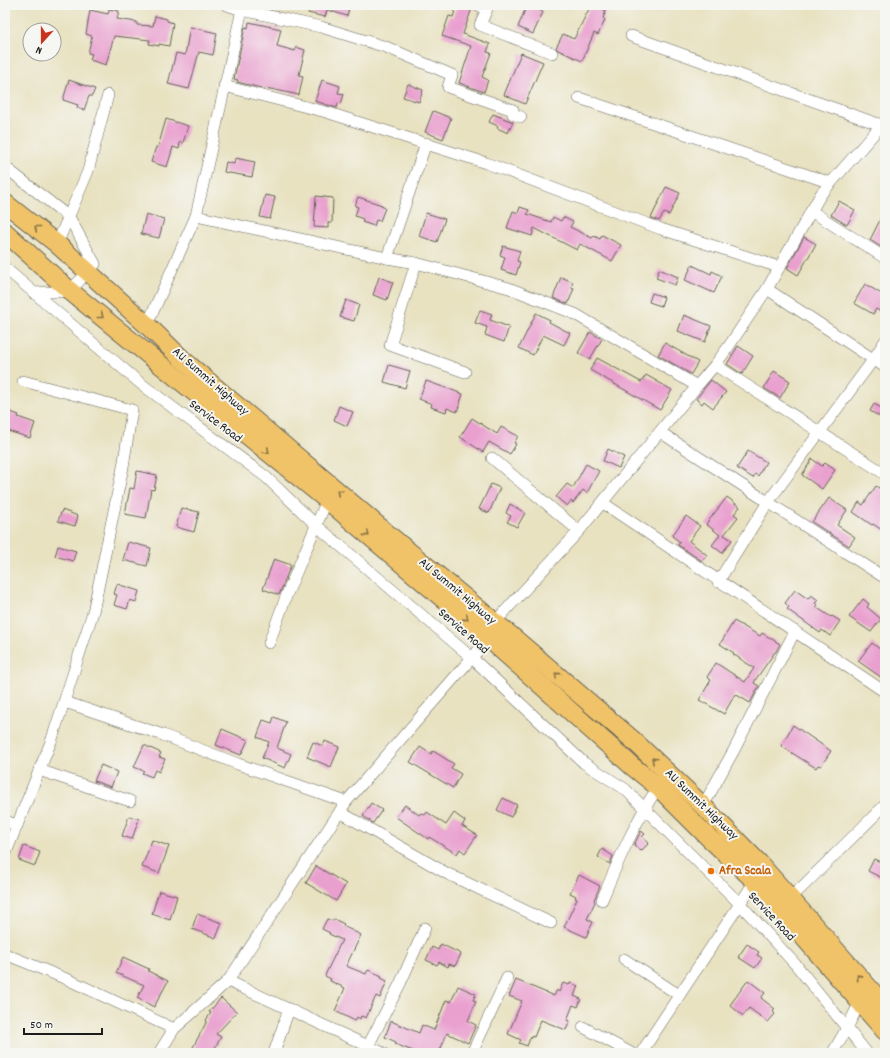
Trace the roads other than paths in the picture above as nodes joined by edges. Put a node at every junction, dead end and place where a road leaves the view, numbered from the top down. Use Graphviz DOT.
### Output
graph roads {
  1 [pos="227,5"];
  2 [pos="485,6"];
  3 [pos="243,7"];
  4 [pos="632,36"];
  5 [pos="552,53"];
  6 [pos="224,86"];
  7 [pos="108,96"];
  8 [pos="579,98"];
  9 [pos="521,117"];
  10 [pos="883,123"];
  11 [pos="426,143"];
  12 [pos="5,167"];
  13 [pos="831,183"];
  14 [pos="5,203"];
  15 [pos="811,211"];
  16 [pos="69,216"];
  17 [pos="196,216"];
  18 [pos="5,232"];
  19 [pos="57,244"];
  20 [pos="885,257"];
  21 [pos="387,258"];
  22 [pos="416,263"];
  23 [pos="779,267"];
  24 [pos="5,268"];
  25 [pos="88,272"];
  26 [pos="766,289"];
  27 [pos="70,291"];
  28 [pos="34,293"];
  29 [pos="147,325"];
  30 [pos="885,341"];
  31 [pos="873,360"];
  32 [pos="716,365"];
  33 [pos="885,368"];
  34 [pos="466,372"];
  35 [pos="23,381"];
  36 [pos="697,386"];
  37 [pos="660,432"];
  38 [pos="819,432"];
  39 [pos="492,458"];
  40 [pos="885,474"];
  41 [pos="327,500"];
  42 [pos="768,502"];
  43 [pos="603,503"];
  44 [pos="316,525"];
  45 [pos="579,531"];
  46 [pos="885,578"];
  47 [pos="718,582"];
  48 [pos="492,630"];
  49 [pos="795,631"];
  50 [pos="269,643"];
  51 [pos="471,657"];
  52 [pos="885,692"];
  53 [pos="65,702"];
  54 [pos="39,770"];
  55 [pos="658,787"];
  56 [pos="130,801"];
  57 [pos="346,802"];
  58 [pos="885,805"];
  59 [pos="703,806"];
  60 [pos="645,807"];
  61 [pos="340,812"];
  62 [pos="5,821"];
  63 [pos="17,825"];
  64 [pos="5,855"];
  65 [pos="755,881"];
  66 [pos="790,899"];
  67 [pos="602,900"];
  68 [pos="740,904"];
  69 [pos="551,923"];
  70 [pos="425,928"];
  71 [pos="5,954"];
  72 [pos="624,959"];
  73 [pos="507,978"];
  74 [pos="228,981"];
  75 [pos="679,995"];
  76 [pos="860,1002"];
  77 [pos="885,1006"];
  78 [pos="289,1009"];
  79 [pos="583,1027"];
  80 [pos="847,1028"];
  81 [pos="174,1029"];
  82 [pos="885,1031"];
  83 [pos="368,1046"];
  84 [pos="833,1052"];
  85 [pos="159,1053"];
  86 [pos="274,1053"];
  87 [pos="383,1053"];
  88 [pos="472,1053"];
  89 [pos="630,1053"];
  90 [pos="641,1053"];
  91 [pos="867,1053"];
  1 -- 3 [label="street"];
  2 -- 5 [label="street"];
  3 -- 6 [label="street"];
  3 -- 9 [label="street"];
  4 -- 10 [label="street"];
  6 -- 11 [label="street"];
  6 -- 17 [label="street"];
  7 -- 16 [label="street"];
  8 -- 13 [label="street"];
  10 -- 13 [label="street"];
  11 -- 21 [label="street"];
  11 -- 23 [label="street"];
  12 -- 16 [label="street"];
  13 -- 15 [label="street"];
  19 -- 14 [label="main road, AU Summit Highway, one-way"];
  15 -- 20 [label="street"];
  15 -- 23 [label="street"];
  16 -- 19 [label="street"];
  16 -- 25 [label="street"];
  17 -- 21 [label="street"];
  17 -- 29 [label="street"];
  18 -- 27 [label="main road, AU Summit Highway"];
  19 -- 25 [label="main road, AU Summit Highway"];
  21 -- 22 [label="street"];
  22 -- 34 [label="street"];
  22 -- 36 [label="street"];
  23 -- 26 [label="street"];
  24 -- 28 [label="street, Service Road"];
  25 -- 27 [label="street"];
  25 -- 29 [label="main road, AU Summit Highway"];
  26 -- 31 [label="street"];
  26 -- 32 [label="street"];
  27 -- 28 [label="street"];
  27 -- 41 [label="main road, AU Summit Highway, one-way"];
  28 -- 44 [label="street, Service Road"];
  48 -- 29 [label="main road, AU Summit Highway, one-way"];
  30 -- 31 [label="street"];
  31 -- 33 [label="street"];
  31 -- 38 [label="street"];
  32 -- 36 [label="street"];
  32 -- 38 [label="street"];
  35 -- 53 [label="street"];
  36 -- 37 [label="street"];
  37 -- 42 [label="street"];
  37 -- 43 [label="street"];
  38 -- 40 [label="street"];
  38 -- 42 [label="street"];
  39 -- 45 [label="street"];
  41 -- 44 [label="street"];
  41 -- 48 [label="main road, AU Summit Highway, one-way"];
  42 -- 46 [label="street"];
  42 -- 47 [label="street"];
  43 -- 45 [label="street"];
  43 -- 47 [label="street"];
  44 -- 50 [label="street"];
  44 -- 51 [label="street, Service Road"];
  45 -- 48 [label="street"];
  47 -- 49 [label="street"];
  48 -- 51 [label="street"];
  48 -- 55 [label="main road, AU Summit Highway"];
  59 -- 48 [label="main road, AU Summit Highway, one-way"];
  49 -- 52 [label="street"];
  49 -- 59 [label="street"];
  51 -- 57 [label="street"];
  51 -- 60 [label="street, Service Road"];
  53 -- 54 [label="street"];
  53 -- 57 [label="street"];
  54 -- 56 [label="street"];
  54 -- 63 [label="street"];
  55 -- 60 [label="street"];
  55 -- 65 [label="main road, AU Summit Highway"];
  57 -- 61 [label="street"];
  58 -- 66 [label="street"];
  59 -- 66 [label="main road, AU Summit Highway"];
  60 -- 67 [label="street"];
  60 -- 68 [label="street, Service Road"];
  61 -- 69 [label="street"];
  61 -- 74 [label="street"];
  62 -- 63 [label="street"];
  63 -- 64 [label="street"];
  65 -- 68 [label="street"];
  65 -- 76 [label="main road, AU Summit Highway"];
  77 -- 66 [label="main road, AU Summit Highway, one-way"];
  68 -- 75 [label="street"];
  68 -- 80 [label="street, Service Road"];
  70 -- 83 [label="street"];
  71 -- 81 [label="street"];
  72 -- 75 [label="street"];
  73 -- 88 [label="street"];
  74 -- 78 [label="street"];
  74 -- 81 [label="street"];
  75 -- 90 [label="street"];
  76 -- 80 [label="street"];
  76 -- 82 [label="main road, AU Summit Highway"];
  78 -- 83 [label="street"];
  78 -- 86 [label="street"];
  79 -- 89 [label="street"];
  80 -- 84 [label="street"];
  80 -- 91 [label="street, Service Road"];
  81 -- 85 [label="street"];
  83 -- 87 [label="street"];
}
